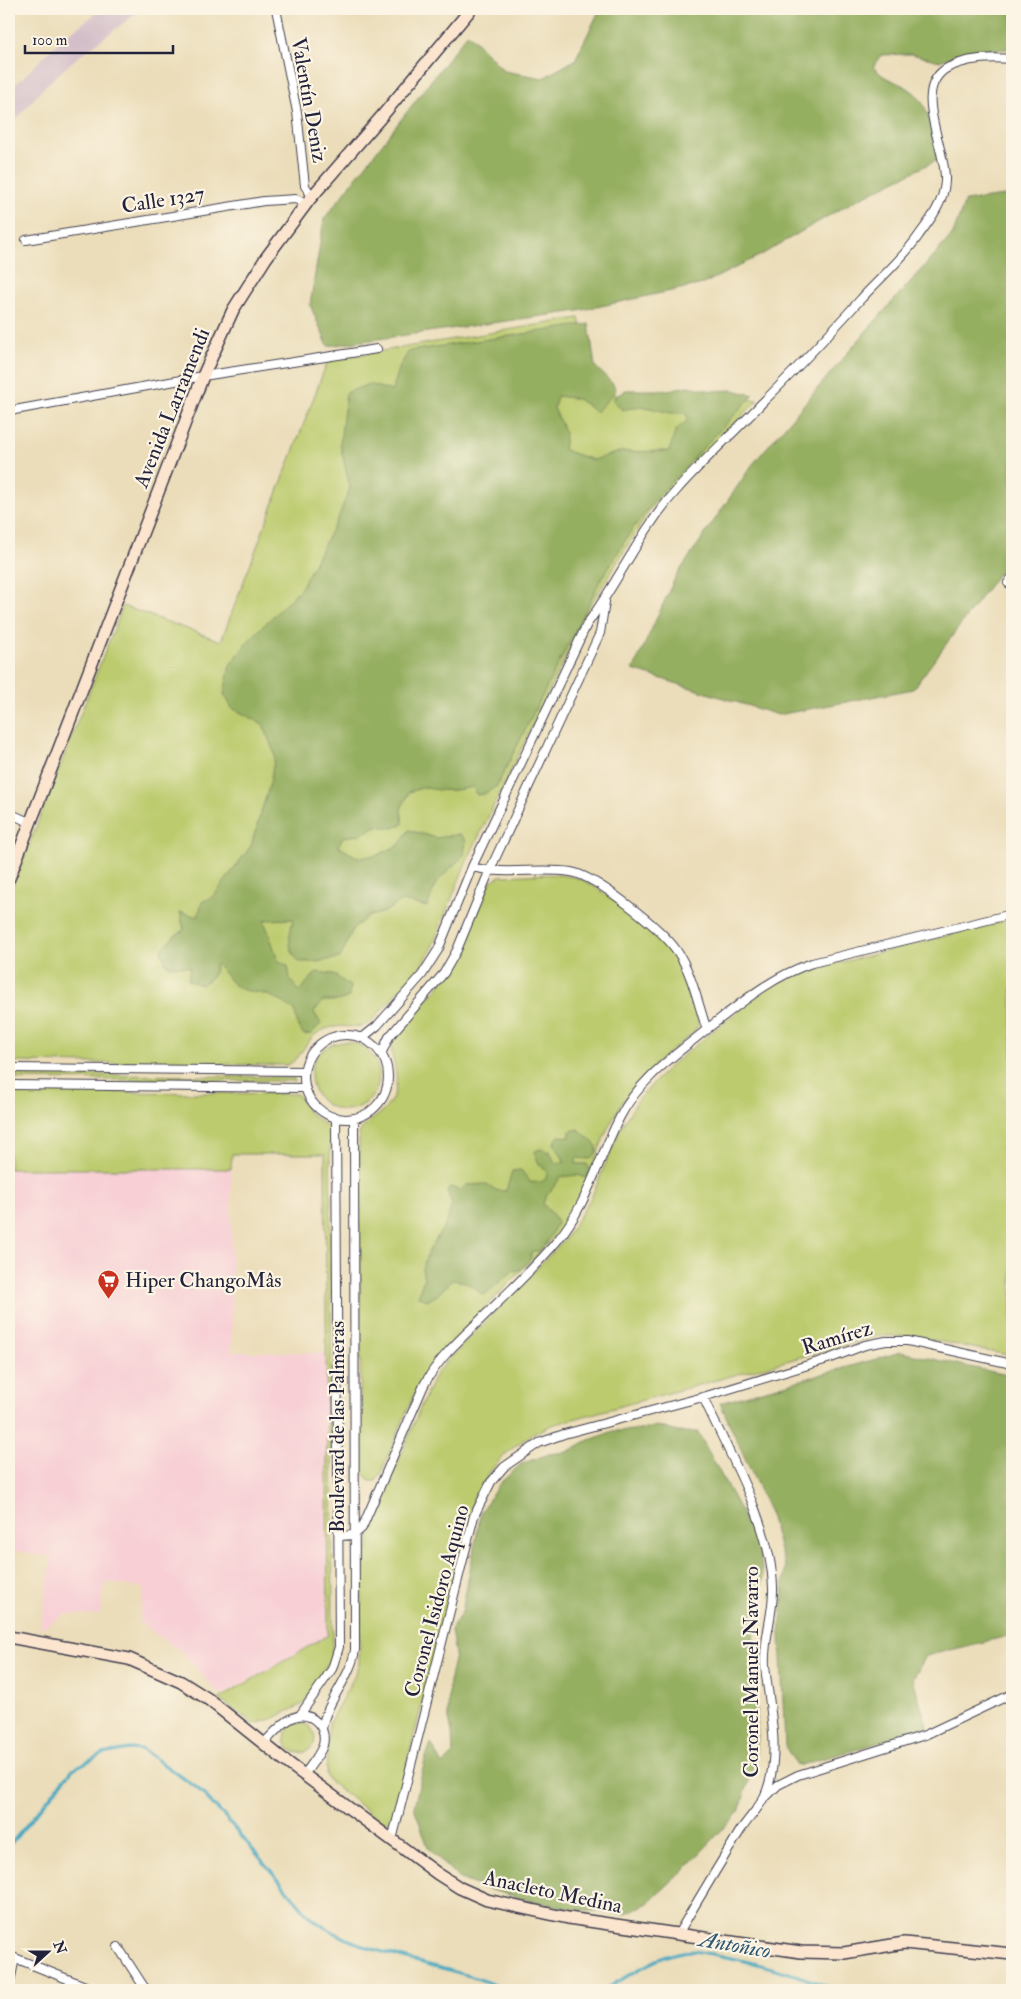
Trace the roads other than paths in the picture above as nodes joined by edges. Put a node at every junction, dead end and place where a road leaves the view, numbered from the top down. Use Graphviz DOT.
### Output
graph roads {
  1 [pos="276,9"];
  2 [pos="471,9"];
  3 [pos="1012,59"];
  4 [pos="309,200"];
  5 [pos="26,240"];
  6 [pos="377,349"];
  7 [pos="203,376"];
  8 [pos="9,411"];
  9 [pos="605,600"];
  10 [pos="9,813"];
  11 [pos="31,822"];
  12 [pos="472,867"];
  13 [pos="489,872"];
  14 [pos="9,878"];
  15 [pos="1012,914"];
  16 [pos="707,1030"];
  17 [pos="362,1038"];
  18 [pos="381,1054"];
  19 [pos="9,1068"];
  20 [pos="304,1071"];
  21 [pos="9,1085"];
  22 [pos="306,1088"];
  23 [pos="336,1117"];
  24 [pos="354,1118"];
  25 [pos="1012,1364"];
  26 [pos="703,1397"];
  27 [pos="354,1535"];
  28 [pos="340,1536"];
  29 [pos="9,1637"];
  30 [pos="1012,1694"];
  31 [pos="300,1715"];
  32 [pos="322,1729"];
  33 [pos="264,1743"];
  34 [pos="304,1775"];
  35 [pos="763,1800"];
  36 [pos="392,1840"];
  37 [pos="678,1934"];
  38 [pos="118,1947"];
  39 [pos="1012,1954"];
  40 [pos="9,1986"];
  41 [pos="95,1990"];
  42 [pos="149,1990"];
  1 -- 4 [label="street, Valentín Deniz"];
  2 -- 4 [label="street, Avenida Larramendi"];
  3 -- 9 [label="street"];
  4 -- 5 [label="street, Calle 1327"];
  4 -- 7 [label="street, Avenida Larramendi"];
  6 -- 7 [label="street"];
  7 -- 8 [label="street"];
  7 -- 11 [label="street, Avenida Larramendi"];
  9 -- 12 [label="street"];
  9 -- 13 [label="street"];
  10 -- 11 [label="street"];
  11 -- 14 [label="street, Avenida Larramendi"];
  12 -- 13 [label="street"];
  12 -- 17 [label="street"];
  13 -- 16 [label="street"];
  13 -- 18 [label="street"];
  15 -- 16 [label="street"];
  16 -- 27 [label="street"];
  17 -- 18 [label="street"];
  17 -- 20 [label="street"];
  18 -- 24 [label="street"];
  19 -- 20 [label="street"];
  20 -- 22 [label="street"];
  21 -- 22 [label="street"];
  22 -- 23 [label="street"];
  23 -- 24 [label="street"];
  23 -- 28 [label="street, Boulevard de las Palmeras"];
  24 -- 27 [label="street, Boulevard de las Palmeras"];
  25 -- 26 [label="street, Ramírez"];
  26 -- 35 [label="street, Coronel Manuel Navarro"];
  26 -- 36 [label="street, Coronel Isidoro Aquino"];
  27 -- 28 [label="street"];
  27 -- 32 [label="street, Boulevard de las Palmeras"];
  28 -- 31 [label="street, Boulevard de las Palmeras"];
  29 -- 33 [label="street, Anacleto Medina"];
  30 -- 35 [label="street"];
  31 -- 32 [label="street"];
  31 -- 33 [label="street"];
  32 -- 34 [label="street, Boulevard de las Palmeras"];
  33 -- 34 [label="street, Anacleto Medina"];
  34 -- 36 [label="street, Anacleto Medina"];
  35 -- 37 [label="street, Coronel Manuel Navarro"];
  36 -- 37 [label="street, Anacleto Medina"];
  37 -- 39 [label="street, Anacleto Medina"];
  38 -- 42 [label="street"];
  40 -- 41 [label="street"];
}
